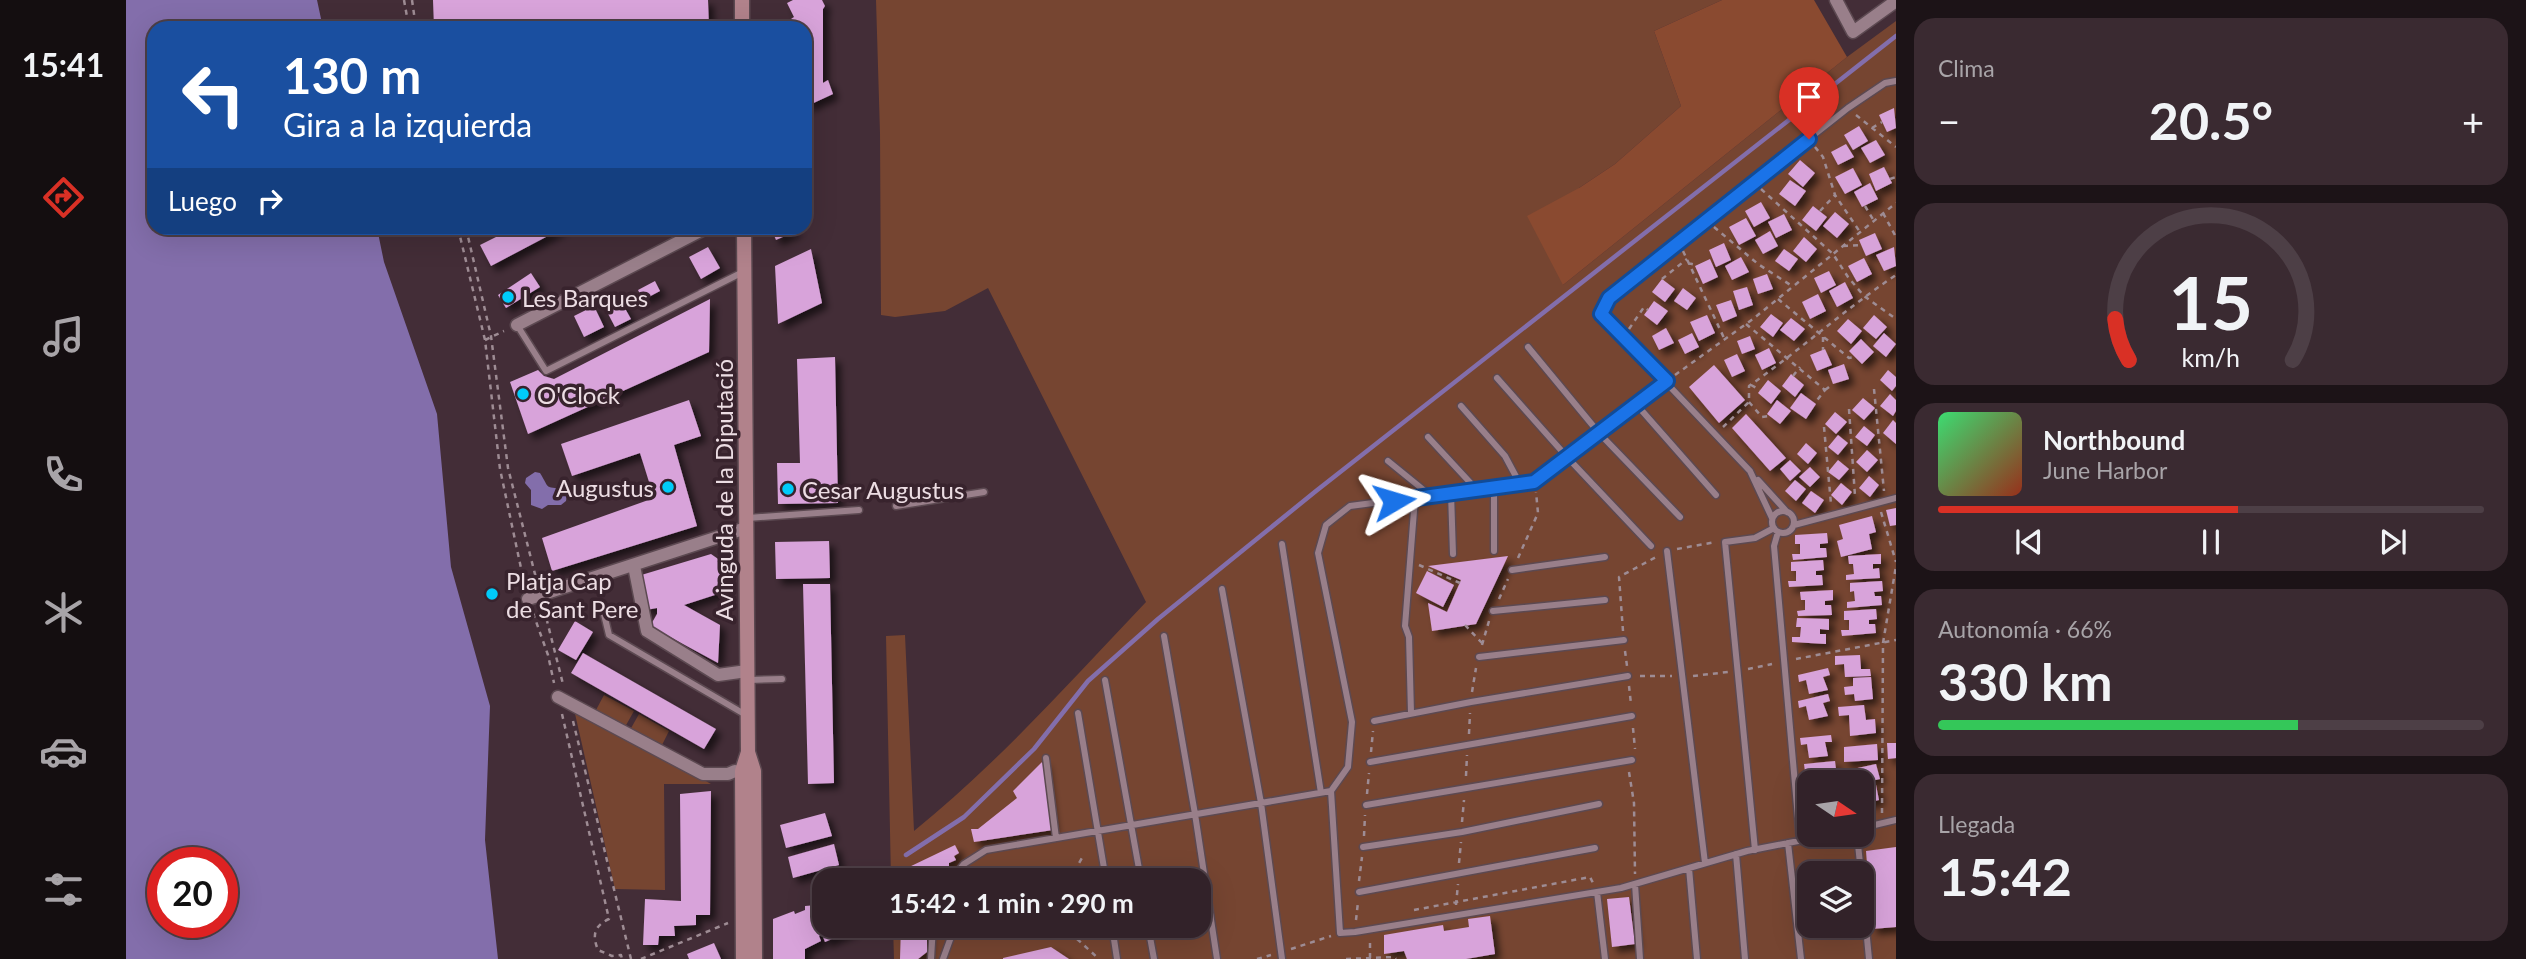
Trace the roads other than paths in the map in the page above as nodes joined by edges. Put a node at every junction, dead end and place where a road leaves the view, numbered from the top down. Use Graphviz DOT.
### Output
graph roads {
  1 [pos="742,0"];
  2 [pos="1836,0"];
  3 [pos="1896,1"];
  4 [pos="742,21"];
  5 [pos="1896,81"];
  6 [pos="692,235"];
  7 [pos="744,235"];
  8 [pos="744,272"];
  9 [pos="517,325"];
  10 [pos="1528,347"];
  11 [pos="1497,378"];
  12 [pos="1667,381"];
  13 [pos="1636,404"];
  14 [pos="1461,406"];
  15 [pos="1599,433"];
  16 [pos="1428,436"];
  17 [pos="1567,457"];
  18 [pos="1388,461"];
  19 [pos="1752,473"];
  20 [pos="1520,484"];
  21 [pos="1494,487"];
  22 [pos="1477,489"];
  23 [pos="984,492"];
  24 [pos="1451,493"];
  25 [pos="1716,495"];
  26 [pos="1431,496"];
  27 [pos="1415,498"];
  28 [pos="1896,498"];
  29 [pos="896,506"];
  30 [pos="859,510"];
  31 [pos="1787,512"];
  32 [pos="1680,517"];
  33 [pos="1772,518"];
  34 [pos="746,523"];
  35 [pos="1794,525"];
  36 [pos="1776,530"];
  37 [pos="1282,544"];
  38 [pos="1651,546"];
  39 [pos="1493,551"];
  40 [pos="1667,551"];
  41 [pos="1453,554"];
  42 [pos="1605,557"];
  43 [pos="634,566"];
  44 [pos="1512,570"];
  45 [pos="1222,589"];
  46 [pos="528,599"];
  47 [pos="1605,600"];
  48 [pos="602,606"];
  49 [pos="1493,611"];
  50 [pos="1164,636"];
  51 [pos="1624,640"];
  52 [pos="1479,657"];
  53 [pos="747,676"];
  54 [pos="1628,676"];
  55 [pos="782,679"];
  56 [pos="1105,680"];
  57 [pos="558,697"];
  58 [pos="1078,713"];
  59 [pos="1411,713"];
  60 [pos="747,716"];
  61 [pos="1632,716"];
  62 [pos="1374,721"];
  63 [pos="748,752"];
  64 [pos="1046,758"];
  65 [pos="1632,760"];
  66 [pos="1370,762"];
  67 [pos="735,771"];
  68 [pos="1331,791"];
  69 [pos="1321,793"];
  70 [pos="1261,803"];
  71 [pos="1366,804"];
  72 [pos="1599,804"];
  73 [pos="1797,805"];
  74 [pos="1195,814"];
  75 [pos="1896,820"];
  76 [pos="1132,825"];
  77 [pos="1874,825"];
  78 [pos="1098,830"];
  79 [pos="1056,838"];
  80 [pos="1797,842"];
  81 [pos="1788,843"];
  82 [pos="1363,846"];
  83 [pos="1595,848"];
  84 [pos="1755,849"];
  85 [pos="1736,854"];
  86 [pos="1705,863"];
  87 [pos="961,868"];
  88 [pos="1103,868"];
  89 [pos="1139,868"];
  90 [pos="1689,868"];
  91 [pos="1634,884"];
  92 [pos="1359,892"];
  93 [pos="1597,892"];
  94 [pos="932,938"];
  95 [pos="950,938"];
  96 [pos="1114,938"];
  97 [pos="1150,938"];
  98 [pos="1867,938"];
  99 [pos="1282,956"];
  100 [pos="744,959"];
  101 [pos="755,959"];
  102 [pos="931,959"];
  103 [pos="943,959"];
  104 [pos="1117,959"];
  105 [pos="1154,959"];
  106 [pos="1217,959"];
  107 [pos="1605,959"];
  108 [pos="1640,959"];
  109 [pos="1697,959"];
  110 [pos="1745,959"];
  111 [pos="1801,959"];
  112 [pos="1869,959"];
  1 -- 4 [label="street"];
  2 -- 3 [label="street"];
  5 -- 12 [label="lane"];
  6 -- 9 [label="street"];
  7 -- 8 [label="street, Avinguda de la Diputació"];
  8 -- 9 [label="lane"];
  8 -- 34 [label="street, Avinguda de la Diputació"];
  10 -- 15 [label="lane"];
  11 -- 17 [label="lane"];
  12 -- 13 [label="lane"];
  12 -- 19 [label="lane"];
  13 -- 15 [label="lane"];
  13 -- 25 [label="lane"];
  14 -- 20 [label="lane"];
  15 -- 17 [label="lane"];
  15 -- 32 [label="lane"];
  16 -- 22 [label="lane"];
  17 -- 20 [label="lane"];
  17 -- 38 [label="lane"];
  18 -- 26 [label="lane"];
  19 -- 31 [label="lane"];
  19 -- 33 [label="lane"];
  20 -- 21 [label="lane"];
  21 -- 22 [label="lane"];
  21 -- 39 [label="lane"];
  22 -- 24 [label="lane"];
  23 -- 29 [label="lane"];
  24 -- 26 [label="lane"];
  24 -- 41 [label="lane"];
  26 -- 27 [label="lane"];
  27 -- 59 [label="lane"];
  27 -- 68 [label="lane"];
  28 -- 35 [label="lane"];
  30 -- 34 [label="lane"];
  31 -- 33 [label="lane"];
  31 -- 35 [label="lane"];
  33 -- 36 [label="lane"];
  34 -- 43 [label="street"];
  34 -- 53 [label="street, Avinguda de la Diputació"];
  35 -- 36 [label="lane"];
  36 -- 73 [label="lane"];
  36 -- 84 [label="lane"];
  37 -- 69 [label="lane"];
  40 -- 86 [label="lane"];
  42 -- 44 [label="lane"];
  43 -- 46 [label="street"];
  43 -- 53 [label="street"];
  45 -- 70 [label="lane"];
  47 -- 49 [label="lane"];
  48 -- 60 [label="lane"];
  50 -- 74 [label="lane"];
  51 -- 52 [label="lane"];
  53 -- 55 [label="lane"];
  53 -- 60 [label="street, Avinguda de la Diputació"];
  54 -- 59 [label="lane"];
  56 -- 76 [label="lane"];
  57 -- 67 [label="street"];
  58 -- 78 [label="lane"];
  59 -- 62 [label="lane"];
  60 -- 63 [label="street, Avinguda de la Diputació"];
  61 -- 66 [label="lane"];
  63 -- 100 [label="street"];
  63 -- 101 [label="street"];
  64 -- 79 [label="lane"];
  65 -- 71 [label="lane"];
  68 -- 69 [label="lane"];
  68 -- 93 [label="lane"];
  69 -- 70 [label="lane"];
  70 -- 74 [label="lane"];
  70 -- 99 [label="lane"];
  72 -- 82 [label="lane"];
  74 -- 76 [label="lane"];
  74 -- 106 [label="lane"];
  75 -- 77 [label="lane"];
  76 -- 78 [label="lane"];
  76 -- 89 [label="lane"];
  78 -- 79 [label="lane"];
  78 -- 88 [label="lane"];
  79 -- 87 [label="lane"];
  80 -- 81 [label="lane"];
  81 -- 84 [label="lane"];
  81 -- 111 [label="lane"];
  83 -- 92 [label="lane"];
  84 -- 85 [label="lane"];
  85 -- 86 [label="lane"];
  85 -- 110 [label="lane"];
  86 -- 90 [label="lane"];
  90 -- 91 [label="lane"];
  90 -- 109 [label="lane"];
  91 -- 93 [label="lane"];
  91 -- 108 [label="lane"];
  93 -- 107 [label="lane"];
  94 -- 102 [label="lane"];
  95 -- 103 [label="lane"];
  96 -- 104 [label="lane"];
  97 -- 105 [label="lane"];
  98 -- 112 [label="lane"];
}
